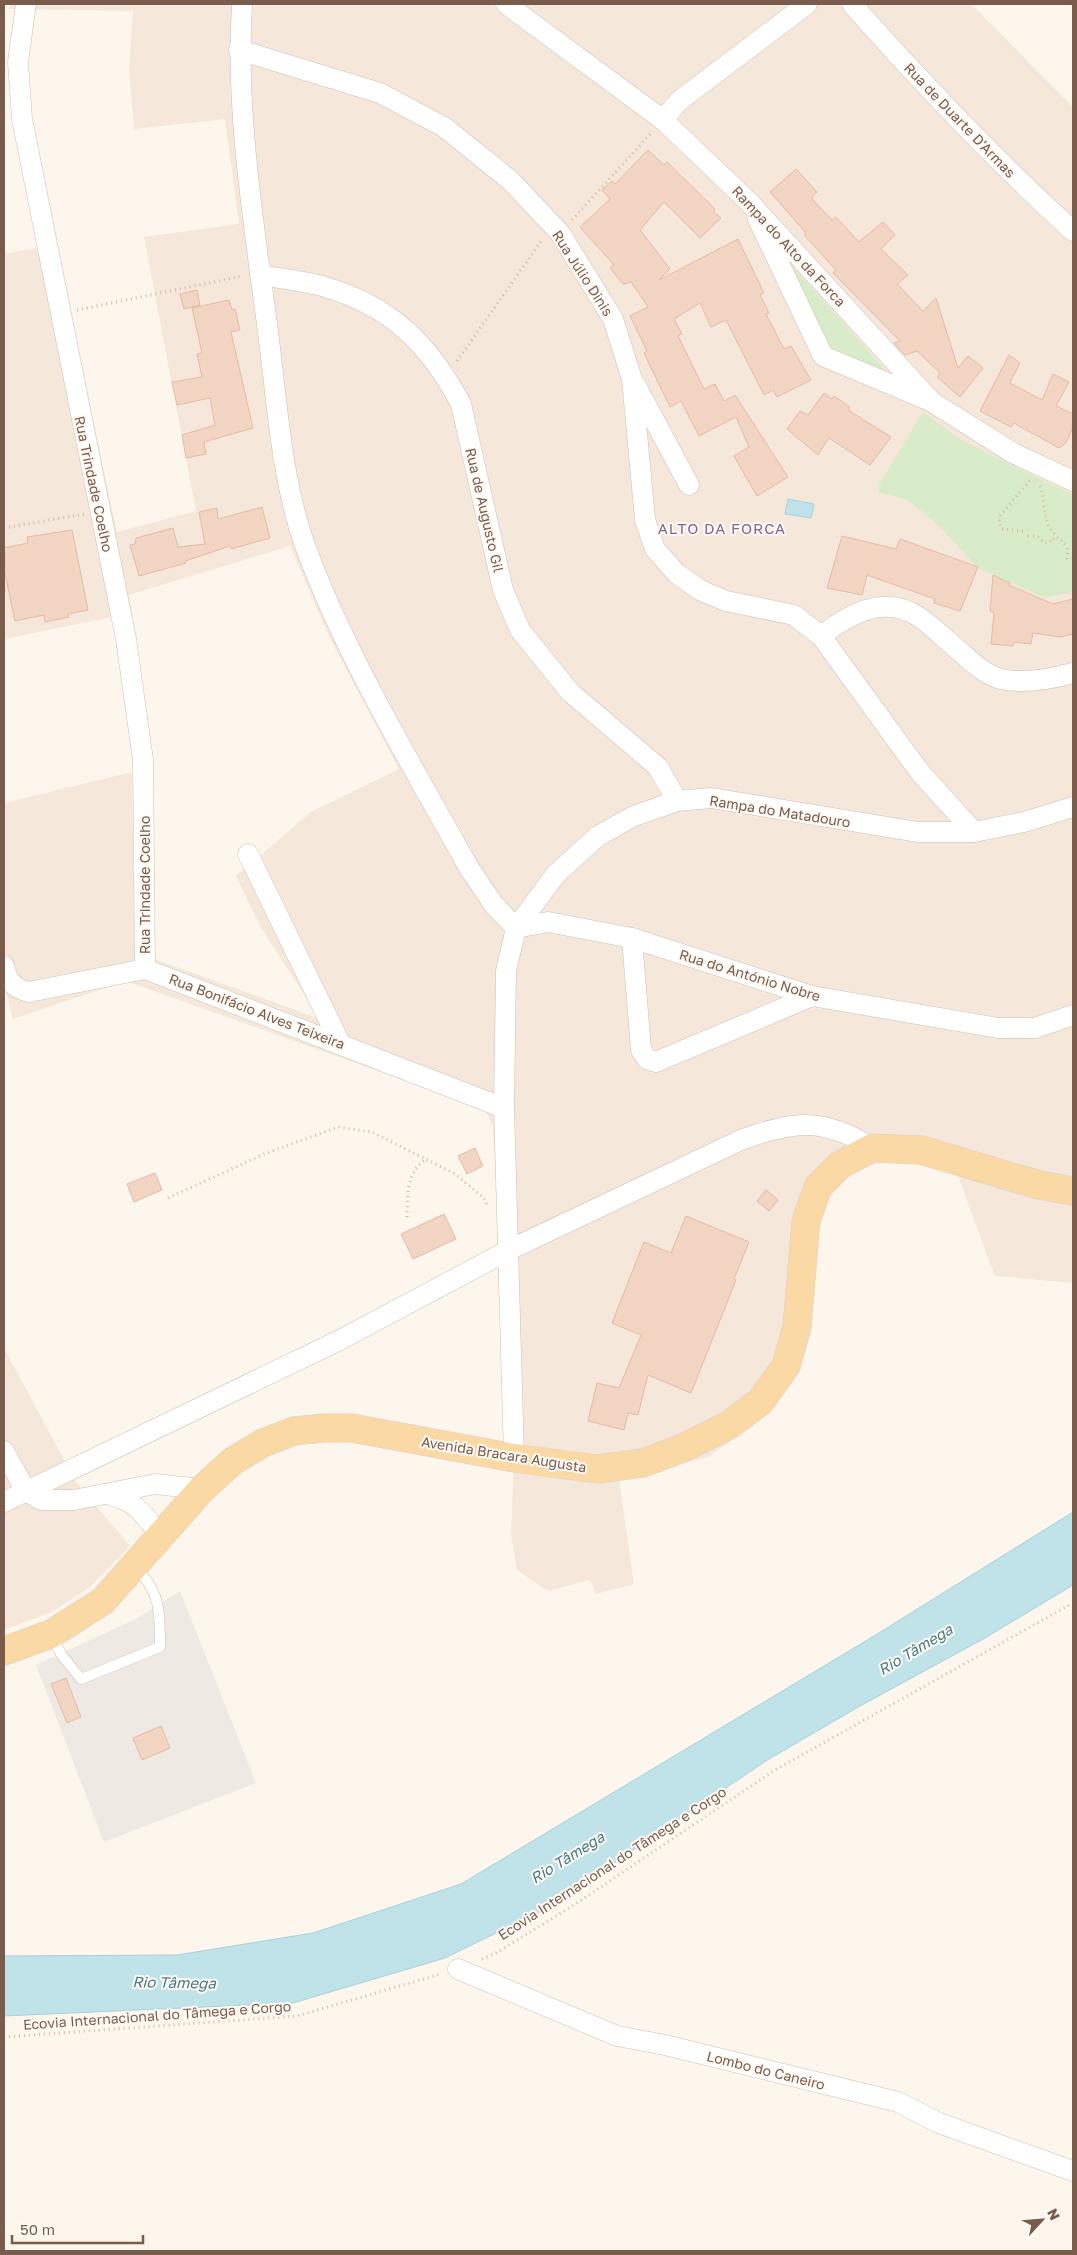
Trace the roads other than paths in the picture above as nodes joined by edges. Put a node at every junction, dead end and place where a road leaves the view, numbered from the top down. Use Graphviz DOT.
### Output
graph roads {
  1 [pos="26,4"];
  2 [pos="242,4"];
  3 [pos="506,4"];
  4 [pos="808,4"];
  5 [pos="852,4"];
  6 [pos="239,50"];
  7 [pos="663,120"];
  8 [pos="749,202"];
  9 [pos="1073,232"];
  10 [pos="260,275"];
  11 [pos="632,379"];
  12 [pos="932,402"];
  13 [pos="1073,481"];
  14 [pos="689,485"];
  15 [pos="821,636"];
  16 [pos="1073,673"];
  17 [pos="678,801"];
  18 [pos="1073,807"];
  19 [pos="974,832"];
  20 [pos="248,854"];
  21 [pos="516,928"];
  22 [pos="632,938"];
  23 [pos="145,969"];
  24 [pos="5,972"];
  25 [pos="812,996"];
  26 [pos="1073,1015"];
  27 [pos="340,1043"];
  28 [pos="504,1108"];
  29 [pos="872,1148"];
  30 [pos="1073,1191"];
  31 [pos="509,1250"];
  32 [pos="4,1451"];
  33 [pos="514,1458"];
  34 [pos="202,1489"];
  35 [pos="26,1491"];
  36 [pos="105,1494"];
  37 [pos="4,1502"];
  38 [pos="162,1536"];
  39 [pos="134,1567"];
  40 [pos="51,1634"];
  41 [pos="4,1651"];
  42 [pos="458,1969"];
  43 [pos="1073,2171"];
  1 -- 23 [label="street, Rua Trindade Coelho"];
  2 -- 6 [label="street"];
  3 -- 7 [label="street, Rampa do Alto da Forca"];
  4 -- 7 [label="street"];
  5 -- 9 [label="street, Rua de Duarte D'Armas"];
  6 -- 10 [label="street"];
  6 -- 11 [label="street, Rua Júlio Dinis"];
  7 -- 8 [label="street, Rampa do Alto da Forca"];
  8 -- 12 [label="street, Rampa do Alto da Forca"];
  8 -- 12 [label="street"];
  10 -- 17 [label="street, Rua de Augusto Gil"];
  10 -- 21 [label="street"];
  11 -- 14 [label="street"];
  11 -- 15 [label="street, Rua Júlio Dinis"];
  12 -- 13 [label="street, Rampa do Alto da Forca"];
  15 -- 16 [label="street"];
  15 -- 19 [label="street, Rua Júlio Dinis"];
  17 -- 19 [label="street, Rampa do Matadouro"];
  17 -- 21 [label="street, Rampa do Matadouro"];
  18 -- 19 [label="street, Rampa do Matadouro"];
  20 -- 27 [label="street"];
  21 -- 22 [label="street, Rua do António Nobre"];
  21 -- 28 [label="street, Rampa do Matadouro"];
  22 -- 25 [label="street, Rua do António Nobre"];
  22 -- 25 [label="street"];
  23 -- 24 [label="street"];
  23 -- 27 [label="street, Rua Bonifácio Alves Teixeira"];
  25 -- 26 [label="street, Rua do António Nobre"];
  27 -- 28 [label="street, Rua Bonifácio Alves Teixeira"];
  28 -- 31 [label="street, Rampa do Matadouro"];
  29 -- 30 [label="main road"];
  29 -- 31 [label="street"];
  29 -- 33 [label="main road, Avenida Bracara Augusta"];
  31 -- 33 [label="street, Rampa do Matadouro"];
  31 -- 35 [label="street"];
  32 -- 35 [label="street"];
  33 -- 34 [label="main road, Avenida Bracara Augusta"];
  34 -- 36 [label="street"];
  34 -- 38 [label="main road, Avenida Bracara Augusta"];
  35 -- 36 [label="street"];
  35 -- 37 [label="street"];
  36 -- 38 [label="street"];
  38 -- 39 [label="main road, Avenida Bracara Augusta"];
  39 -- 40 [label="main road, Avenida Bracara Augusta"];
  39 -- 40 [label="lane"];
  40 -- 41 [label="main road, Avenida Bracara Augusta"];
  42 -- 43 [label="street, Lombo do Caneiro"];
}
